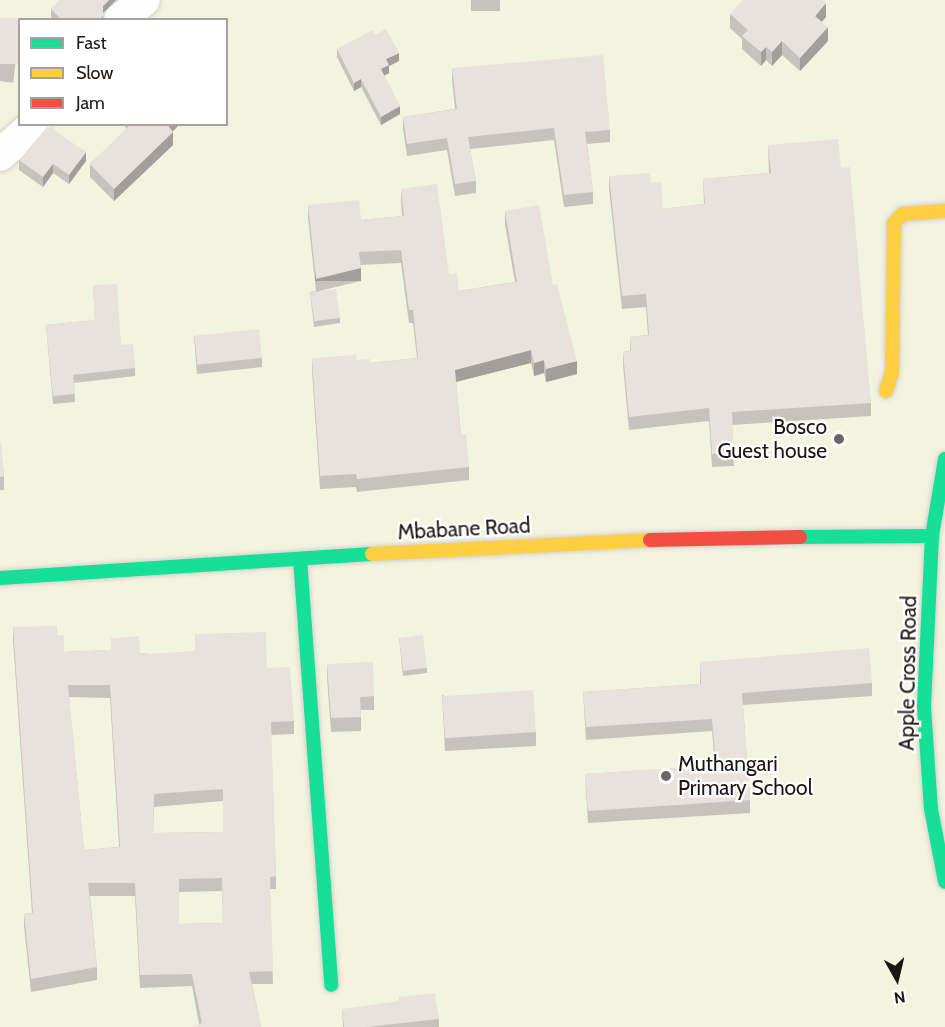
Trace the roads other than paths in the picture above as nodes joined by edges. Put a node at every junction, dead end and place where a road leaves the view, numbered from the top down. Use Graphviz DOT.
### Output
graph roads {
  1 [pos="144,0"];
  2 [pos="122,18"];
  3 [pos="33,126"];
  4 [pos="0,155"];
  5 [pos="945,211"];
  6 [pos="886,392"];
  7 [pos="945,459"];
  8 [pos="932,536"];
  9 [pos="300,559"];
  10 [pos="0,578"];
  11 [pos="941,844"];
  12 [pos="945,882"];
  13 [pos="331,985"];
  1 -- 2 [label="street"];
  3 -- 4 [label="street"];
  5 -- 6 [label="street"];
  7 -- 8 [label="street, Apple Cross Road"];
  8 -- 9 [label="street, Mbabane Road"];
  8 -- 11 [label="street, Apple Cross Road"];
  9 -- 10 [label="street, Mbabane Road"];
  9 -- 13 [label="street"];
  11 -- 12 [label="street, Apple Cross Road"];
}
